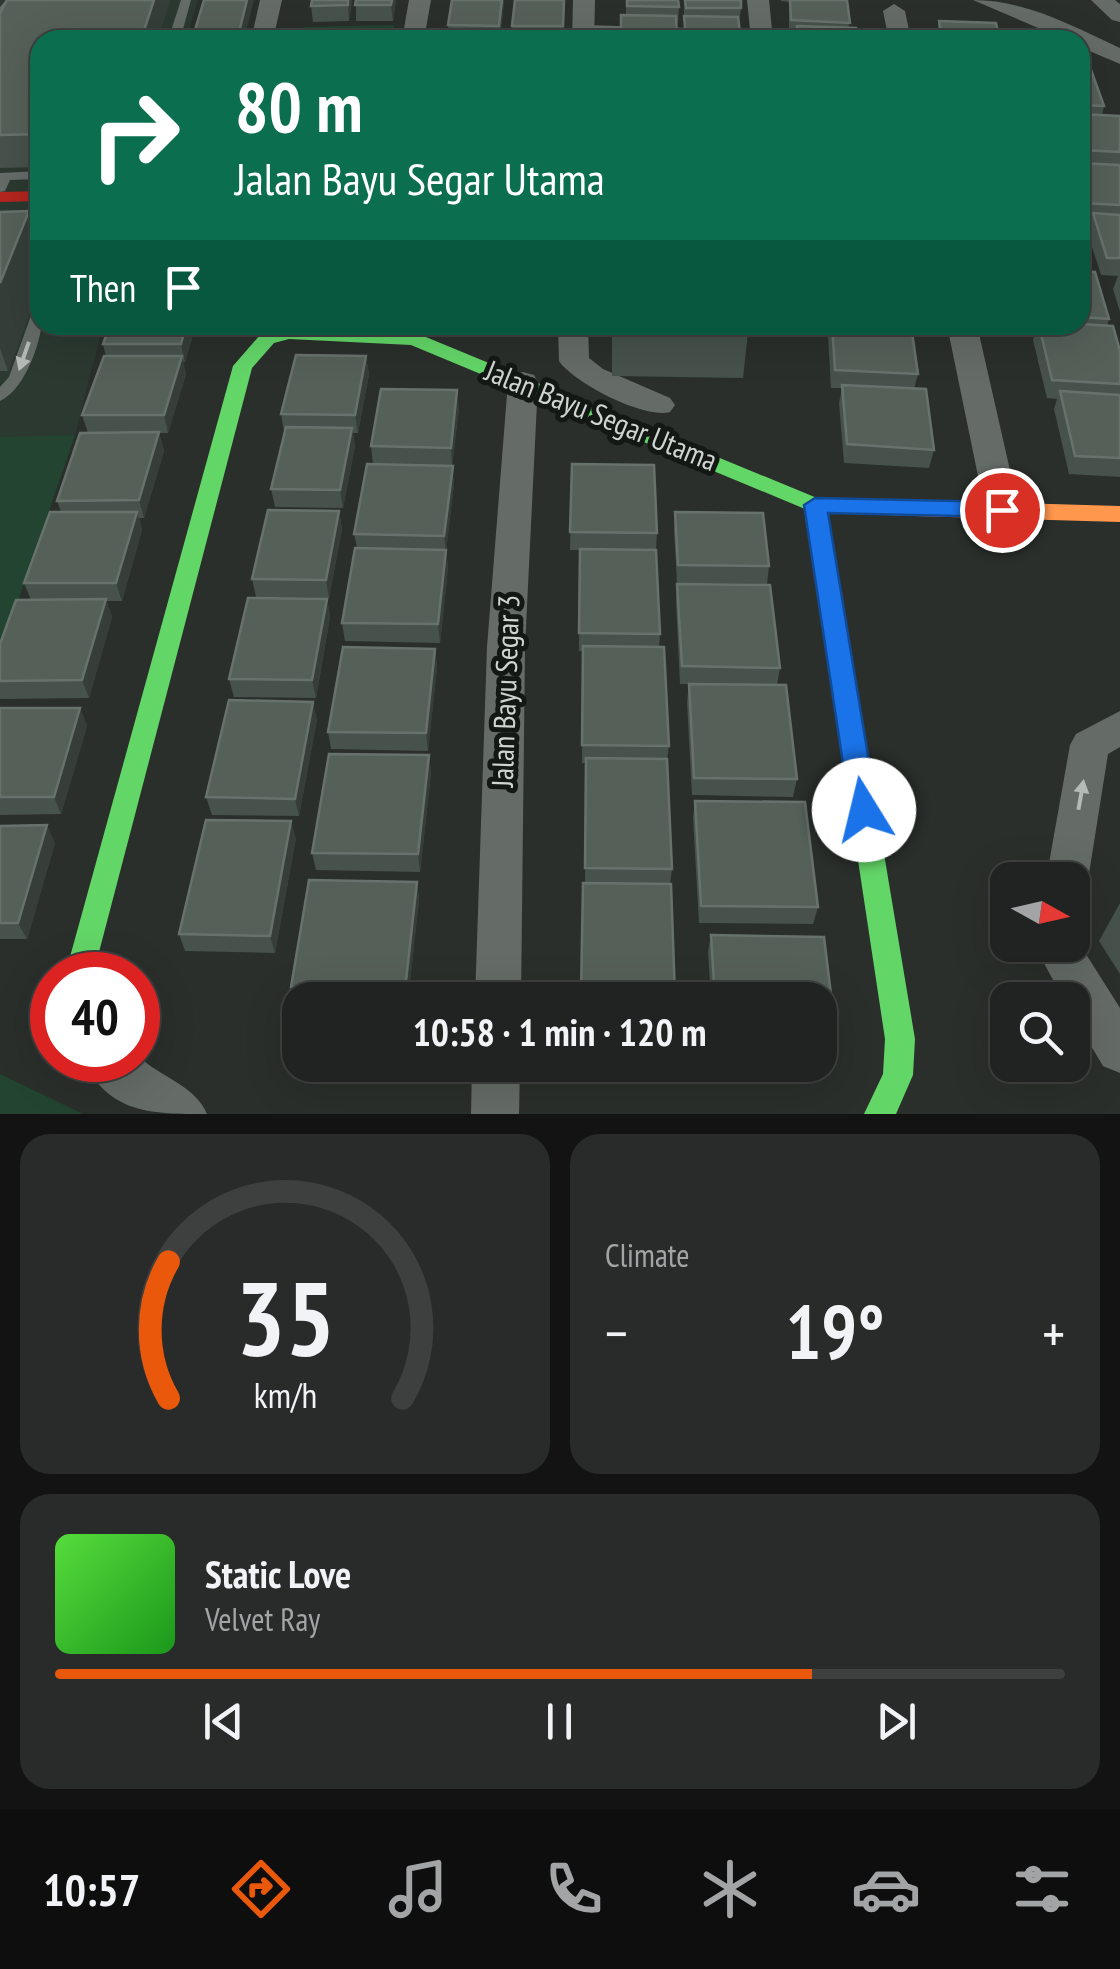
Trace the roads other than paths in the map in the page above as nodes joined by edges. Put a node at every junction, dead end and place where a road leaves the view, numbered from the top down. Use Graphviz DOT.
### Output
graph roads {
  1 [pos="11,0"];
  2 [pos="186,0"];
  3 [pos="271,0"];
  4 [pos="420,0"];
  5 [pos="584,0"];
  6 [pos="758,0"];
  7 [pos="986,0"];
  8 [pos="1102,0"];
  9 [pos="0,10"];
  10 [pos="894,10"];
  11 [pos="669,15"];
  12 [pos="1120,15"];
  13 [pos="177,30"];
  14 [pos="264,30"];
  15 [pos="416,30"];
  16 [pos="584,30"];
  17 [pos="669,30"];
  18 [pos="761,30"];
  19 [pos="898,30"];
  20 [pos="1065,30"];
  21 [pos="1090,42"];
  22 [pos="1120,57"];
  23 [pos="9,160"];
  24 [pos="30,178"];
  25 [pos="1,185"];
  26 [pos="30,193"];
  27 [pos="31,335"];
  28 [pos="282,335"];
  29 [pos="331,335"];
  30 [pos="574,335"];
  31 [pos="964,335"];
  32 [pos="523,382"];
  33 [pos="0,396"];
  34 [pos="658,405"];
  35 [pos="815,505"];
  36 [pos="1002,510"];
  37 [pos="1120,514"];
  38 [pos="1120,727"];
  39 [pos="1070,862"];
  40 [pos="85,952"];
  41 [pos="1066,962"];
  42 [pos="498,982"];
  43 [pos="1120,1050"];
  44 [pos="131,1082"];
  45 [pos="496,1082"];
  46 [pos="184,1114"];
  47 [pos="495,1114"];
  48 [pos="880,1114"];
  1 -- 9 [label="lane"];
  2 -- 13 [label="lane"];
  3 -- 14 [label="street"];
  4 -- 15 [label="street"];
  5 -- 16 [label="street"];
  6 -- 18 [label="street"];
  7 -- 20 [label="street"];
  8 -- 12 [label="street"];
  10 -- 19 [label="street"];
  11 -- 17 [label="lane"];
  21 -- 22 [label="street"];
  23 -- 25 [label="lane"];
  24 -- 25 [label="lane"];
  25 -- 26 [label="street"];
  27 -- 33 [label="lane, one-way"];
  28 -- 40 [label="street, Jalan Bayu Segar Utama"];
  29 -- 32 [label="street, Jalan Bayu Segar Utama"];
  30 -- 34 [label="street"];
  31 -- 36 [label="street"];
  32 -- 35 [label="street, Jalan Bayu Segar Utama"];
  32 -- 42 [label="street, Jalan Bayu Segar 3"];
  35 -- 36 [label="street, Jalan Bayu Segar Utama"];
  35 -- 48 [label="street"];
  36 -- 37 [label="street, Jalan Bayu Segar Utama"];
  39 -- 38 [label="street, one-way"];
  41 -- 43 [label="street"];
  44 -- 46 [label="street"];
  45 -- 47 [label="street"];
}
